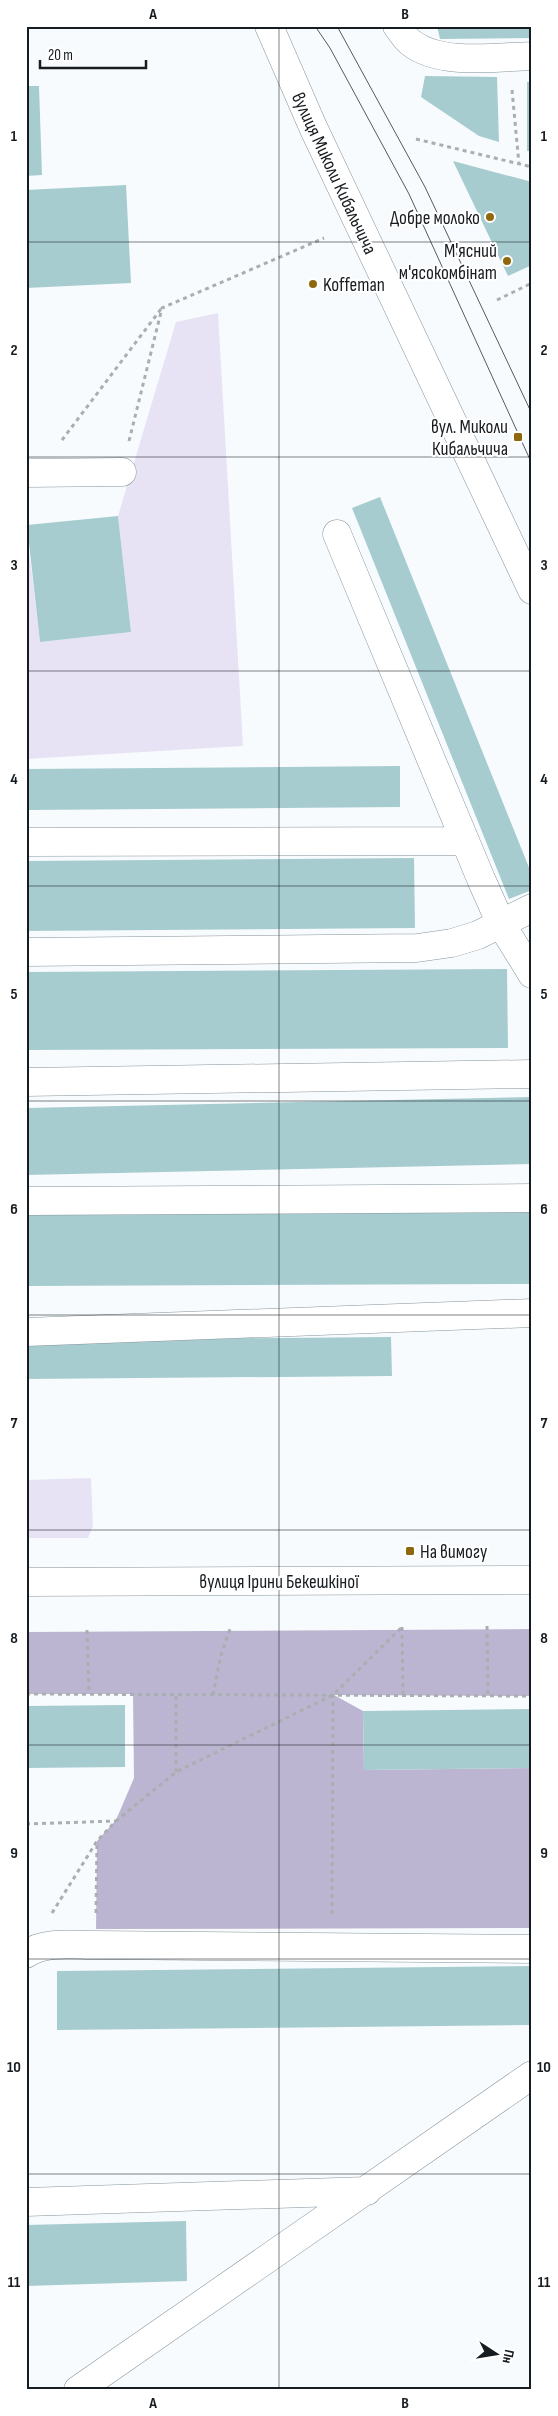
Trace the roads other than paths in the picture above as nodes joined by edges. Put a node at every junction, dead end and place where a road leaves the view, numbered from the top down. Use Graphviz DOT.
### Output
graph roads {
  1 [pos="269,26"];
  2 [pos="397,26"];
  3 [pos="520,56"];
  4 [pos="122,472"];
  5 [pos="32,473"];
  6 [pos="337,534"];
  7 [pos="532,590"];
  8 [pos="465,841"];
  9 [pos="26,842"];
  10 [pos="532,908"];
  11 [pos="500,924"];
  12 [pos="26,952"];
  13 [pos="532,974"];
  14 [pos="532,1074"];
  15 [pos="26,1082"];
  16 [pos="532,1198"];
  17 [pos="26,1200"];
  18 [pos="532,1313"];
  19 [pos="26,1332"];
  20 [pos="532,1580"];
  21 [pos="26,1582"];
  22 [pos="532,1949"];
  23 [pos="26,1954"];
  24 [pos="532,2075"];
  25 [pos="367,2191"];
  26 [pos="26,2202"];
  27 [pos="78,2390"];
  1 -- 7 [label="street, вулиця Миколи Кибальчича"];
  2 -- 3 [label="street"];
  4 -- 5 [label="street"];
  6 -- 8 [label="street"];
  8 -- 9 [label="street"];
  8 -- 11 [label="street"];
  10 -- 11 [label="street"];
  11 -- 12 [label="street"];
  11 -- 13 [label="street"];
  14 -- 15 [label="street"];
  16 -- 17 [label="street"];
  18 -- 19 [label="street"];
  20 -- 21 [label="street, вулиця Ірини Бекешкіної"];
  22 -- 23 [label="street"];
  24 -- 25 [label="street"];
  25 -- 26 [label="street"];
  25 -- 27 [label="street"];
}
